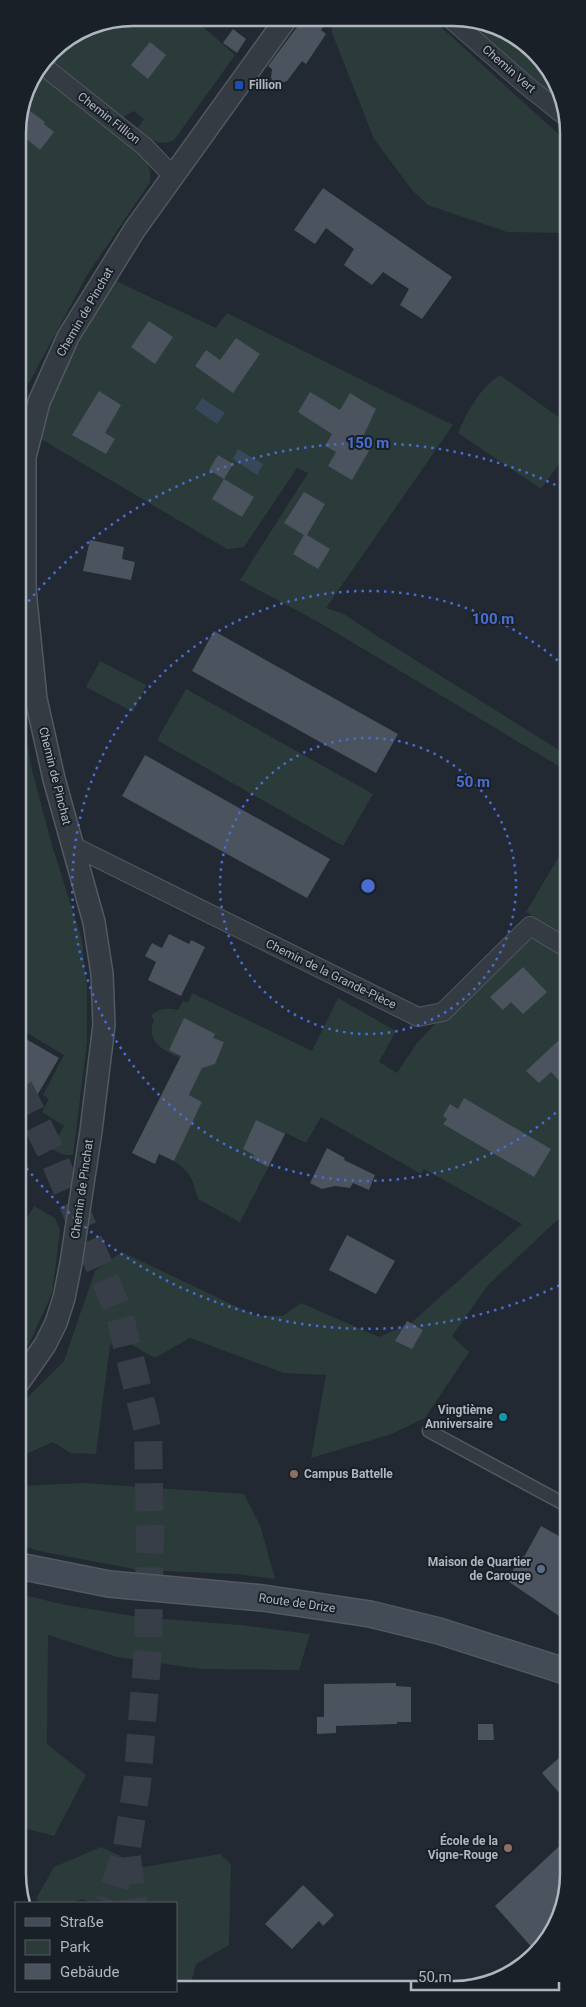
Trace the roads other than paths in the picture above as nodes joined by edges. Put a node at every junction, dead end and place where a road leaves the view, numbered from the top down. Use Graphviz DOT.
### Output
graph roads {
  1 [pos="280,26"];
  2 [pos="459,26"];
  3 [pos="47,69"];
  4 [pos="557,110"];
  5 [pos="174,176"];
  6 [pos="26,457"];
  7 [pos="26,600"];
  8 [pos="74,846"];
  9 [pos="560,944"];
  10 [pos="26,1372"];
  11 [pos="429,1431"];
  12 [pos="560,1502"];
  13 [pos="26,1567"];
  14 [pos="560,1669"];
  1 -- 5 [label="street, Chemin de Pinchat"];
  2 -- 4 [label="street, Chemin Vert"];
  3 -- 5 [label="street, Chemin Fillion"];
  5 -- 6 [label="street, Chemin de Pinchat"];
  7 -- 8 [label="street, Chemin de Pinchat"];
  8 -- 9 [label="street, Chemin de la Grande-Pièce"];
  8 -- 10 [label="street, Chemin de Pinchat"];
  11 -- 12 [label="street"];
  13 -- 14 [label="main road, Route de Drize"];
}
